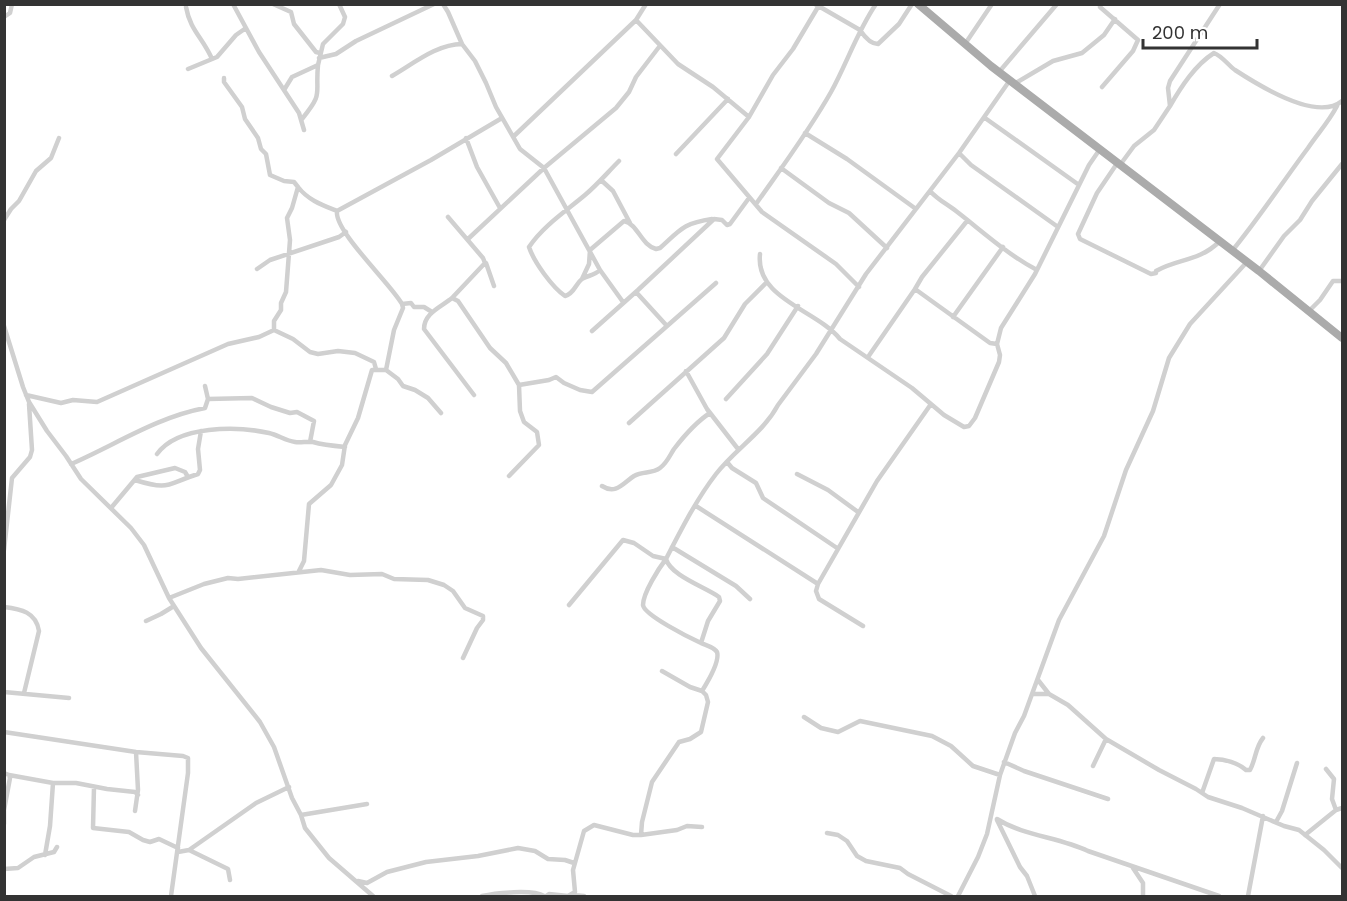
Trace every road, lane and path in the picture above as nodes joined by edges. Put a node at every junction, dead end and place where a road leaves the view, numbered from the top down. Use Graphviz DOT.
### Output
graph roads {
  1 [pos="12,4"];
  2 [pos="233,4"];
  3 [pos="273,4"];
  4 [pos="339,4"];
  5 [pos="434,4"];
  6 [pos="442,4"];
  7 [pos="453,4"];
  8 [pos="646,4"];
  9 [pos="876,4"];
  10 [pos="912,4"];
  11 [pos="918,4"];
  12 [pos="992,4"];
  13 [pos="1057,4"];
  14 [pos="1220,4"];
  15 [pos="816,6"];
  16 [pos="186,7"];
  17 [pos="1100,8"];
  18 [pos="448,12"];
  19 [pos="4,17"];
  20 [pos="1115,19"];
  21 [pos="636,21"];
  22 [pos="246,28"];
  23 [pos="860,30"];
  24 [pos="462,44"];
  25 [pos="964,45"];
  26 [pos="659,46"];
  27 [pos="320,56"];
  28 [pos="212,59"];
  29 [pos="318,65"];
  30 [pos="188,69"];
  31 [pos="999,72"];
  32 [pos="392,76"];
  33 [pos="224,78"];
  34 [pos="1012,82"];
  35 [pos="1102,87"];
  36 [pos="284,90"];
  37 [pos="728,99"];
  38 [pos="1342,101"];
  39 [pos="1170,106"];
  40 [pos="1337,106"];
  41 [pos="749,117"];
  42 [pos="502,118"];
  43 [pos="985,118"];
  44 [pos="302,119"];
  45 [pos="304,130"];
  46 [pos="806,133"];
  47 [pos="514,136"];
  48 [pos="59,138"];
  49 [pos="466,138"];
  50 [pos="1100,149"];
  51 [pos="959,153"];
  52 [pos="676,154"];
  53 [pos="619,161"];
  54 [pos="1119,164"];
  55 [pos="1342,164"];
  56 [pos="544,168"];
  57 [pos="780,168"];
  58 [pos="601,180"];
  59 [pos="1079,185"];
  60 [pos="298,187"];
  61 [pos="930,191"];
  62 [pos="749,198"];
  63 [pos="756,204"];
  64 [pos="500,208"];
  65 [pos="11,209"];
  66 [pos="916,209"];
  67 [pos="566,210"];
  68 [pos="337,211"];
  69 [pos="4,212"];
  70 [pos="448,217"];
  71 [pos="714,219"];
  72 [pos="4,220"];
  73 [pos="967,220"];
  74 [pos="630,223"];
  75 [pos="1058,227"];
  76 [pos="346,232"];
  77 [pos="468,239"];
  78 [pos="1220,242"];
  79 [pos="1003,247"];
  80 [pos="887,248"];
  81 [pos="590,250"];
  82 [pos="1232,251"];
  83 [pos="289,254"];
  84 [pos="760,254"];
  85 [pos="485,263"];
  86 [pos="1246,263"];
  87 [pos="257,268"];
  88 [pos="600,270"];
  89 [pos="1037,270"];
  90 [pos="1259,271"];
  91 [pos="582,279"];
  92 [pos="1342,281"];
  93 [pos="767,282"];
  94 [pos="716,284"];
  95 [pos="494,286"];
  96 [pos="859,287"];
  97 [pos="915,289"];
  98 [pos="636,292"];
  99 [pos="452,298"];
  100 [pos="623,302"];
  101 [pos="402,304"];
  102 [pos="798,306"];
  103 [pos="1309,311"];
  104 [pos="432,312"];
  105 [pos="953,316"];
  106 [pos="4,326"];
  107 [pos="667,326"];
  108 [pos="833,329"];
  109 [pos="274,330"];
  110 [pos="592,331"];
  111 [pos="1342,338"];
  112 [pos="997,344"];
  113 [pos="868,357"];
  114 [pos="376,369"];
  115 [pos="386,370"];
  116 [pos="686,371"];
  117 [pos="519,385"];
  118 [pos="205,387"];
  119 [pos="26,395"];
  120 [pos="474,395"];
  121 [pos="208,399"];
  122 [pos="726,399"];
  123 [pos="29,402"];
  124 [pos="931,404"];
  125 [pos="441,413"];
  126 [pos="710,413"];
  127 [pos="629,423"];
  128 [pos="201,431"];
  129 [pos="310,442"];
  130 [pos="345,447"];
  131 [pos="738,449"];
  132 [pos="157,454"];
  133 [pos="726,462"];
  134 [pos="71,464"];
  135 [pos="797,474"];
  136 [pos="509,476"];
  137 [pos="188,477"];
  138 [pos="135,480"];
  139 [pos="602,486"];
  140 [pos="696,506"];
  141 [pos="111,508"];
  142 [pos="858,512"];
  143 [pos="7,516"];
  144 [pos="672,547"];
  145 [pos="837,548"];
  146 [pos="4,550"];
  147 [pos="666,559"];
  148 [pos="299,571"];
  149 [pos="818,584"];
  150 [pos="169,598"];
  151 [pos="750,599"];
  152 [pos="569,605"];
  153 [pos="174,606"];
  154 [pos="4,607"];
  155 [pos="146,621"];
  156 [pos="863,626"];
  157 [pos="701,643"];
  158 [pos="463,658"];
  159 [pos="662,671"];
  160 [pos="1038,680"];
  161 [pos="702,691"];
  162 [pos="4,692"];
  163 [pos="24,693"];
  164 [pos="1032,694"];
  165 [pos="1049,694"];
  166 [pos="69,699"];
  167 [pos="804,717"];
  168 [pos="4,732"];
  169 [pos="1263,738"];
  170 [pos="1106,739"];
  171 [pos="135,752"];
  172 [pos="1004,762"];
  173 [pos="1297,763"];
  174 [pos="1094,766"];
  175 [pos="1326,769"];
  176 [pos="7,774"];
  177 [pos="1000,775"];
  178 [pos="53,783"];
  179 [pos="94,787"];
  180 [pos="289,787"];
  181 [pos="1202,794"];
  182 [pos="138,795"];
  183 [pos="1108,799"];
  184 [pos="367,804"];
  185 [pos="1342,808"];
  186 [pos="1336,810"];
  187 [pos="4,811"];
  188 [pos="135,811"];
  189 [pos="993,812"];
  190 [pos="302,815"];
  191 [pos="1263,816"];
  192 [pos="997,819"];
  193 [pos="1276,822"];
  194 [pos="4,824"];
  195 [pos="702,827"];
  196 [pos="827,833"];
  197 [pos="641,835"];
  198 [pos="1305,835"];
  199 [pos="57,847"];
  200 [pos="178,850"];
  201 [pos="189,850"];
  202 [pos="45,855"];
  203 [pos="574,863"];
  204 [pos="1131,866"];
  205 [pos="1342,868"];
  206 [pos="4,869"];
  207 [pos="230,880"];
  208 [pos="358,881"];
  209 [pos="573,895"];
  210 [pos="171,897"];
  211 [pos="373,897"];
  212 [pos="482,897"];
  213 [pos="545,897"];
  214 [pos="584,897"];
  215 [pos="951,897"];
  216 [pos="958,897"];
  217 [pos="1035,897"];
  218 [pos="1143,897"];
  219 [pos="1219,897"];
  220 [pos="1248,897"];
  1 -- 19 [label="street"];
  2 -- 22 [label="street"];
  3 -- 27 [label="street"];
  4 -- 27 [label="street"];
  5 -- 27 [label="street"];
  6 -- 18 [label="street"];
  7 -- 18 [label="street"];
  8 -- 21 [label="street"];
  9 -- 23 [label="street"];
  10 -- 23 [label="street"];
  11 -- 25 [label="main road"];
  12 -- 25 [label="street"];
  13 -- 31 [label="street"];
  14 -- 39 [label="street"];
  15 -- 23 [label="street"];
  15 -- 41 [label="street"];
  16 -- 28 [label="street"];
  17 -- 20 [label="street"];
  18 -- 24 [label="street"];
  20 -- 34 [label="street"];
  20 -- 35 [label="street"];
  21 -- 26 [label="street"];
  21 -- 47 [label="street"];
  22 -- 28 [label="street"];
  22 -- 36 [label="street"];
  23 -- 46 [label="street"];
  24 -- 32 [label="street"];
  24 -- 42 [label="street"];
  25 -- 31 [label="main road"];
  26 -- 37 [label="street"];
  26 -- 56 [label="street"];
  27 -- 29 [label="street"];
  28 -- 30 [label="street"];
  29 -- 36 [label="street"];
  29 -- 44 [label="street"];
  31 -- 34 [label="main road"];
  33 -- 60 [label="street"];
  34 -- 43 [label="street"];
  34 -- 50 [label="main road"];
  36 -- 44 [label="street"];
  37 -- 41 [label="street"];
  37 -- 52 [label="street"];
  38 -- 40 [label="street"];
  39 -- 40 [label="street"];
  39 -- 54 [label="street"];
  40 -- 82 [label="street"];
  41 -- 62 [label="street"];
  42 -- 47 [label="street"];
  42 -- 49 [label="street"];
  43 -- 51 [label="street"];
  43 -- 59 [label="street"];
  44 -- 45 [label="street"];
  46 -- 57 [label="street"];
  46 -- 66 [label="street"];
  47 -- 56 [label="street"];
  48 -- 65 [label="street"];
  49 -- 64 [label="street"];
  49 -- 68 [label="street"];
  50 -- 54 [label="main road"];
  50 -- 59 [label="street"];
  51 -- 61 [label="street"];
  51 -- 75 [label="street"];
  53 -- 58 [label="street"];
  54 -- 78 [label="main road"];
  54 -- 78 [label="street"];
  55 -- 90 [label="street"];
  56 -- 64 [label="street"];
  56 -- 67 [label="street"];
  57 -- 63 [label="street"];
  57 -- 80 [label="street"];
  58 -- 67 [label="street"];
  58 -- 74 [label="street"];
  59 -- 75 [label="street"];
  60 -- 68 [label="street"];
  60 -- 83 [label="street"];
  61 -- 66 [label="street"];
  61 -- 73 [label="street"];
  62 -- 63 [label="street"];
  62 -- 71 [label="street"];
  63 -- 96 [label="street"];
  64 -- 77 [label="street"];
  65 -- 69 [label="street"];
  65 -- 72 [label="street"];
  66 -- 80 [label="street"];
  67 -- 81 [label="street"];
  67 -- 91 [label="street"];
  68 -- 76 [label="street"];
  70 -- 77 [label="street"];
  71 -- 74 [label="street"];
  71 -- 98 [label="street"];
  73 -- 79 [label="street"];
  73 -- 97 [label="street"];
  74 -- 81 [label="street"];
  75 -- 89 [label="street"];
  76 -- 83 [label="street"];
  76 -- 101 [label="street"];
  77 -- 85 [label="street"];
  78 -- 82 [label="main road"];
  79 -- 89 [label="street"];
  79 -- 105 [label="street"];
  80 -- 96 [label="street"];
  81 -- 88 [label="street"];
  81 -- 91 [label="street"];
  82 -- 86 [label="main road"];
  83 -- 87 [label="street"];
  83 -- 109 [label="street"];
  84 -- 93 [label="street"];
  85 -- 95 [label="street"];
  85 -- 99 [label="street"];
  86 -- 90 [label="main road"];
  86 -- 160 [label="street"];
  88 -- 91 [label="street"];
  88 -- 100 [label="street"];
  89 -- 112 [label="street"];
  90 -- 103 [label="main road"];
  92 -- 103 [label="street"];
  93 -- 102 [label="street"];
  93 -- 116 [label="street"];
  94 -- 107 [label="street"];
  96 -- 108 [label="street"];
  97 -- 105 [label="street"];
  97 -- 113 [label="street"];
  98 -- 100 [label="street"];
  98 -- 107 [label="street"];
  99 -- 104 [label="street"];
  99 -- 117 [label="street"];
  100 -- 110 [label="street"];
  101 -- 104 [label="street"];
  101 -- 115 [label="street"];
  102 -- 108 [label="street"];
  102 -- 122 [label="street"];
  103 -- 111 [label="main road"];
  104 -- 120 [label="street"];
  105 -- 112 [label="street"];
  106 -- 119 [label="street"];
  107 -- 117 [label="street"];
  108 -- 113 [label="street"];
  108 -- 131 [label="street"];
  109 -- 114 [label="street"];
  109 -- 119 [label="street"];
  112 -- 124 [label="street"];
  113 -- 124 [label="street"];
  114 -- 115 [label="street"];
  114 -- 130 [label="street"];
  115 -- 125 [label="street"];
  116 -- 126 [label="street"];
  116 -- 127 [label="street"];
  117 -- 136 [label="street"];
  118 -- 121 [label="street"];
  119 -- 123 [label="street"];
  121 -- 129 [label="street"];
  121 -- 134 [label="street"];
  123 -- 134 [label="street"];
  123 -- 143 [label="street"];
  124 -- 142 [label="street"];
  126 -- 131 [label="street"];
  126 -- 139 [label="street"];
  128 -- 129 [label="street"];
  128 -- 132 [label="street"];
  128 -- 137 [label="street"];
  129 -- 130 [label="street"];
  130 -- 148 [label="street"];
  131 -- 133 [label="street"];
  133 -- 140 [label="street"];
  133 -- 145 [label="street"];
  134 -- 141 [label="street"];
  135 -- 142 [label="street"];
  137 -- 138 [label="street"];
  137 -- 138 [label="street"];
  138 -- 141 [label="street"];
  140 -- 144 [label="street"];
  140 -- 149 [label="street"];
  141 -- 150 [label="street"];
  142 -- 145 [label="street"];
  143 -- 146 [label="street"];
  144 -- 147 [label="street"];
  144 -- 151 [label="street"];
  145 -- 149 [label="street"];
  147 -- 152 [label="street"];
  147 -- 157 [label="street"];
  147 -- 157 [label="street"];
  148 -- 150 [label="street"];
  148 -- 158 [label="street"];
  149 -- 156 [label="street"];
  150 -- 153 [label="street"];
  153 -- 155 [label="street"];
  153 -- 180 [label="street"];
  154 -- 163 [label="street"];
  157 -- 161 [label="street"];
  159 -- 161 [label="street"];
  160 -- 164 [label="street"];
  160 -- 165 [label="street"];
  161 -- 197 [label="street"];
  162 -- 163 [label="street"];
  163 -- 166 [label="street"];
  164 -- 165 [label="street"];
  164 -- 172 [label="street"];
  165 -- 170 [label="street"];
  167 -- 177 [label="street"];
  168 -- 171 [label="street"];
  169 -- 181 [label="street"];
  170 -- 174 [label="street"];
  170 -- 181 [label="street"];
  171 -- 182 [label="street"];
  171 -- 200 [label="street"];
  172 -- 177 [label="street"];
  172 -- 183 [label="street"];
  173 -- 193 [label="street"];
  175 -- 186 [label="street"];
  176 -- 178 [label="street"];
  176 -- 187 [label="street"];
  177 -- 189 [label="street"];
  178 -- 179 [label="street"];
  178 -- 202 [label="street"];
  179 -- 182 [label="street"];
  179 -- 200 [label="street"];
  180 -- 190 [label="street"];
  180 -- 201 [label="street"];
  181 -- 191 [label="street"];
  182 -- 188 [label="street"];
  184 -- 190 [label="street"];
  185 -- 186 [label="street"];
  186 -- 198 [label="street"];
  187 -- 194 [label="street"];
  189 -- 192 [label="street"];
  189 -- 216 [label="street"];
  190 -- 208 [label="street"];
  191 -- 193 [label="street"];
  191 -- 220 [label="street"];
  192 -- 204 [label="street"];
  192 -- 217 [label="street"];
  193 -- 198 [label="street"];
  195 -- 197 [label="street"];
  196 -- 215 [label="street"];
  197 -- 203 [label="street"];
  198 -- 205 [label="street"];
  199 -- 202 [label="street"];
  200 -- 201 [label="street"];
  200 -- 210 [label="street"];
  201 -- 207 [label="street"];
  202 -- 206 [label="street"];
  203 -- 208 [label="street"];
  203 -- 209 [label="street"];
  204 -- 218 [label="street"];
  204 -- 219 [label="street"];
  208 -- 211 [label="street"];
  209 -- 213 [label="street"];
  209 -- 214 [label="street"];
  212 -- 213 [label="street"];
}
